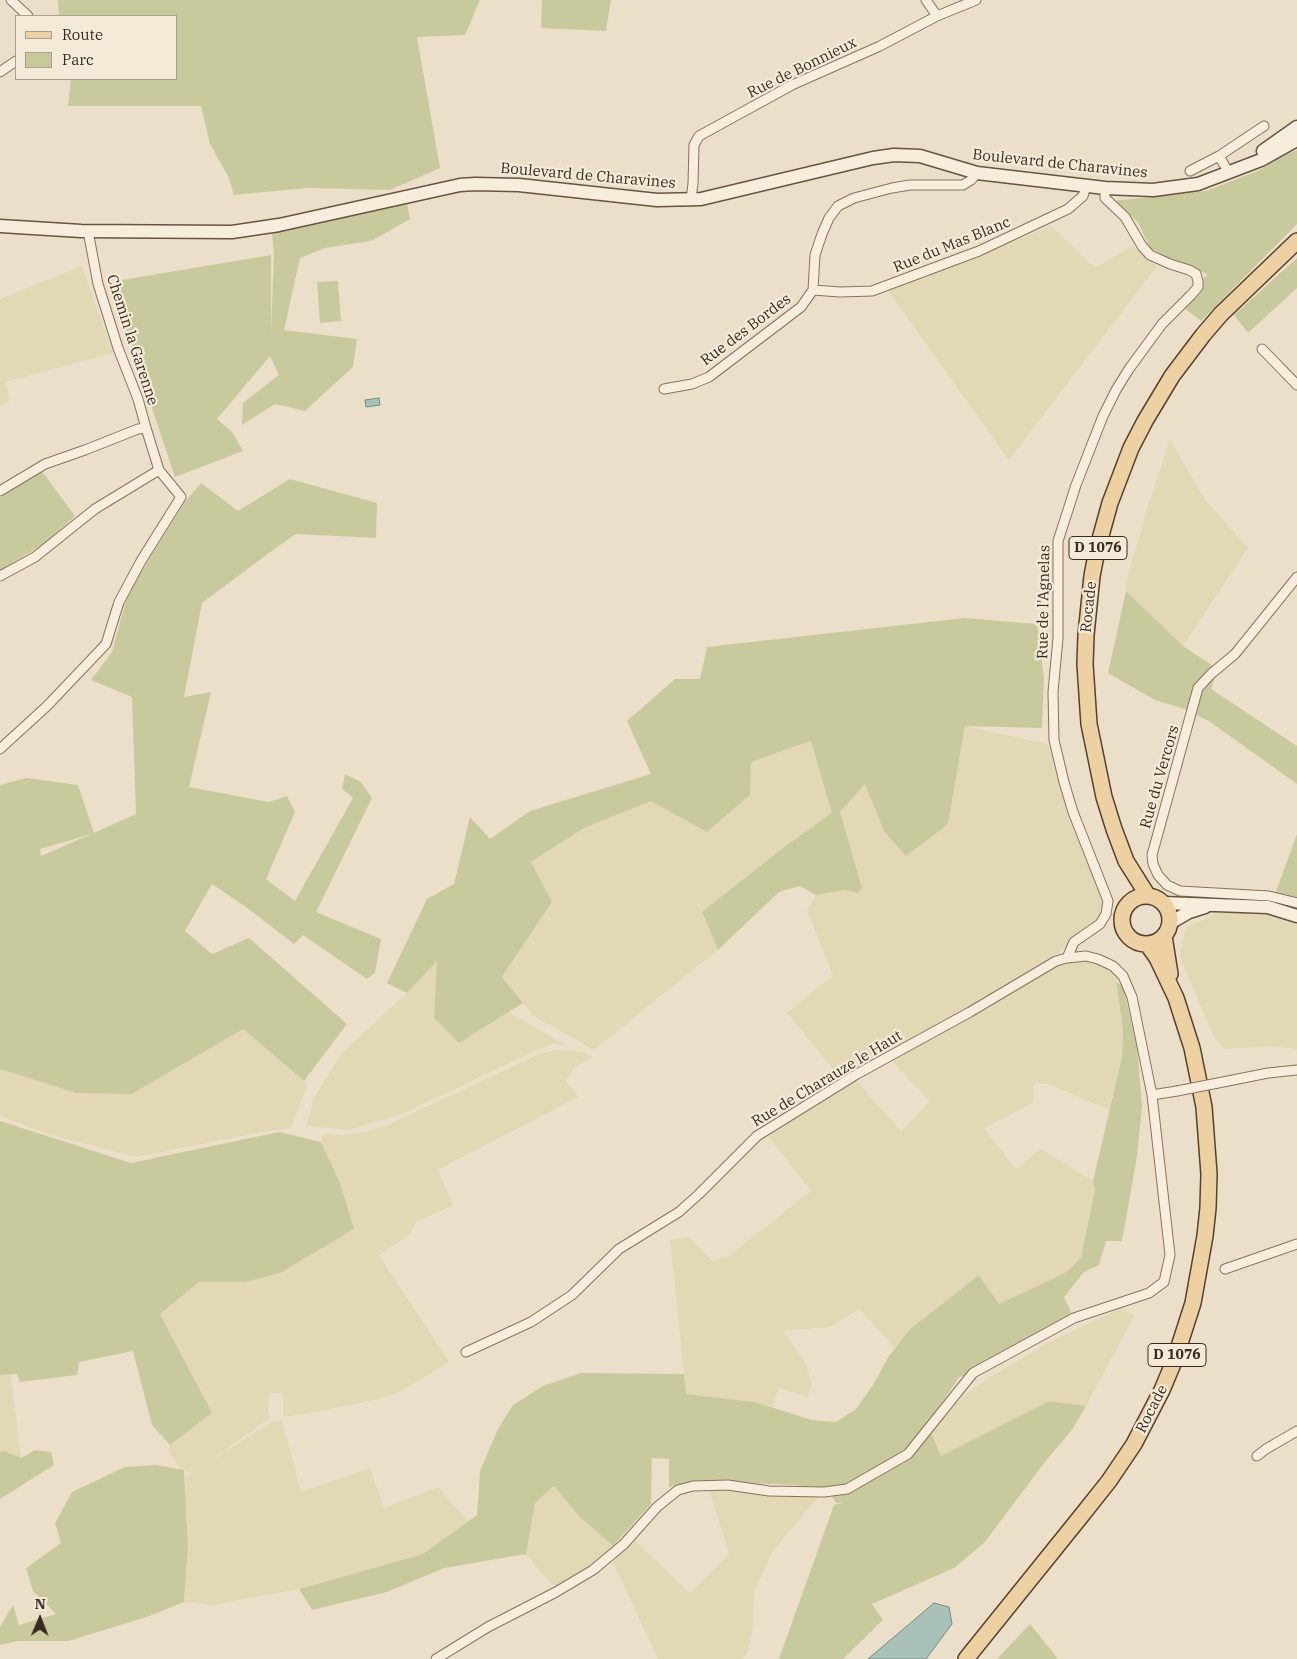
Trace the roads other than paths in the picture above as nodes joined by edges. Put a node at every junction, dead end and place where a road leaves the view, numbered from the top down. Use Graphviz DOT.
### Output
graph roads {
  1 [pos="10,0"];
  2 [pos="926,0"];
  3 [pos="976,0"];
  4 [pos="27,15"];
  5 [pos="937,16"];
  6 [pos="15,62"];
  7 [pos="0,72"];
  8 [pos="1264,126"];
  9 [pos="1297,127"];
  10 [pos="1297,140"];
  11 [pos="1218,156"];
  12 [pos="1190,171"];
  13 [pos="1233,171"];
  14 [pos="977,173"];
  15 [pos="1086,186"];
  16 [pos="1105,188"];
  17 [pos="690,200"];
  18 [pos="0,226"];
  19 [pos="84,231"];
  20 [pos="1297,241"];
  21 [pos="1297,248"];
  22 [pos="1259,278"];
  23 [pos="813,290"];
  24 [pos="1262,349"];
  25 [pos="1297,385"];
  26 [pos="664,389"];
  27 [pos="146,428"];
  28 [pos="159,470"];
  29 [pos="0,491"];
  30 [pos="0,576"];
  31 [pos="1297,577"];
  32 [pos="0,749"];
  33 [pos="1126,861"];
  34 [pos="1148,896"];
  35 [pos="1130,902"];
  36 [pos="1164,903"];
  37 [pos="1297,903"];
  38 [pos="1214,904"];
  39 [pos="1297,916"];
  40 [pos="1167,929"];
  41 [pos="1147,944"];
  42 [pos="1067,958"];
  43 [pos="1174,991"];
  44 [pos="1297,1070"];
  45 [pos="1152,1095"];
  46 [pos="1297,1244"];
  47 [pos="1225,1268"];
  48 [pos="466,1352"];
  49 [pos="1297,1431"];
  50 [pos="1257,1456"];
  51 [pos="436,1659"];
  52 [pos="966,1659"];
  1 -- 4 [label="street"];
  2 -- 5 [label="street"];
  3 -- 5 [label="street, Rue de Bonnieux"];
  5 -- 17 [label="street, Rue de Bonnieux"];
  6 -- 7 [label="street"];
  8 -- 11 [label="street"];
  9 -- 13 [label="main road, Boulevard de Charavines"];
  10 -- 13 [label="main road, Boulevard de Charavines"];
  11 -- 12 [label="street"];
  11 -- 13 [label="street"];
  13 -- 16 [label="main road, Boulevard de Charavines"];
  14 -- 15 [label="main road, Boulevard de Charavines"];
  14 -- 17 [label="main road, Boulevard de Charavines"];
  14 -- 23 [label="street"];
  15 -- 16 [label="main road, Boulevard de Charavines"];
  15 -- 23 [label="street, Rue du Mas Blanc"];
  16 -- 42 [label="street, Rue de l'Agnelas"];
  17 -- 19 [label="main road, Boulevard de Charavines"];
  18 -- 19 [label="main road, Boulevard de Charavines"];
  19 -- 27 [label="street, Chemin la Garenne"];
  20 -- 22 [label="main road, Rocade / D 1076"];
  21 -- 22 [label="main road, Rocade / D 1076"];
  22 -- 33 [label="main road, Rocade / D 1076"];
  23 -- 26 [label="street, Rue des Bordes"];
  24 -- 25 [label="street"];
  27 -- 28 [label="street, Chemin la Garenne"];
  27 -- 29 [label="street, Chemin la Garenne"];
  28 -- 30 [label="street"];
  28 -- 32 [label="street, Chemin la Garenne"];
  31 -- 37 [label="street, Rue du Vercors"];
  33 -- 34 [label="main road, Rocade / D 1076"];
  33 -- 35 [label="main road, Rocade / D 1076"];
  34 -- 35 [label="main road"];
  34 -- 36 [label="main road"];
  35 -- 41 [label="main road"];
  36 -- 38 [label="main road"];
  36 -- 40 [label="main road"];
  38 -- 39 [label="main road"];
  38 -- 40 [label="main road"];
  40 -- 41 [label="main road"];
  40 -- 43 [label="main road, Rocade / D 1076"];
  41 -- 43 [label="main road, Rocade / D 1076"];
  42 -- 45 [label="street, Rue de Charauze le Haut"];
  42 -- 48 [label="street, Rue de Charauze le Haut"];
  43 -- 52 [label="main road, Rocade / D 1076"];
  44 -- 45 [label="street, bridge"];
  45 -- 51 [label="street, Rue de Charauze le Haut"];
  46 -- 47 [label="street"];
  49 -- 50 [label="street"];
}
